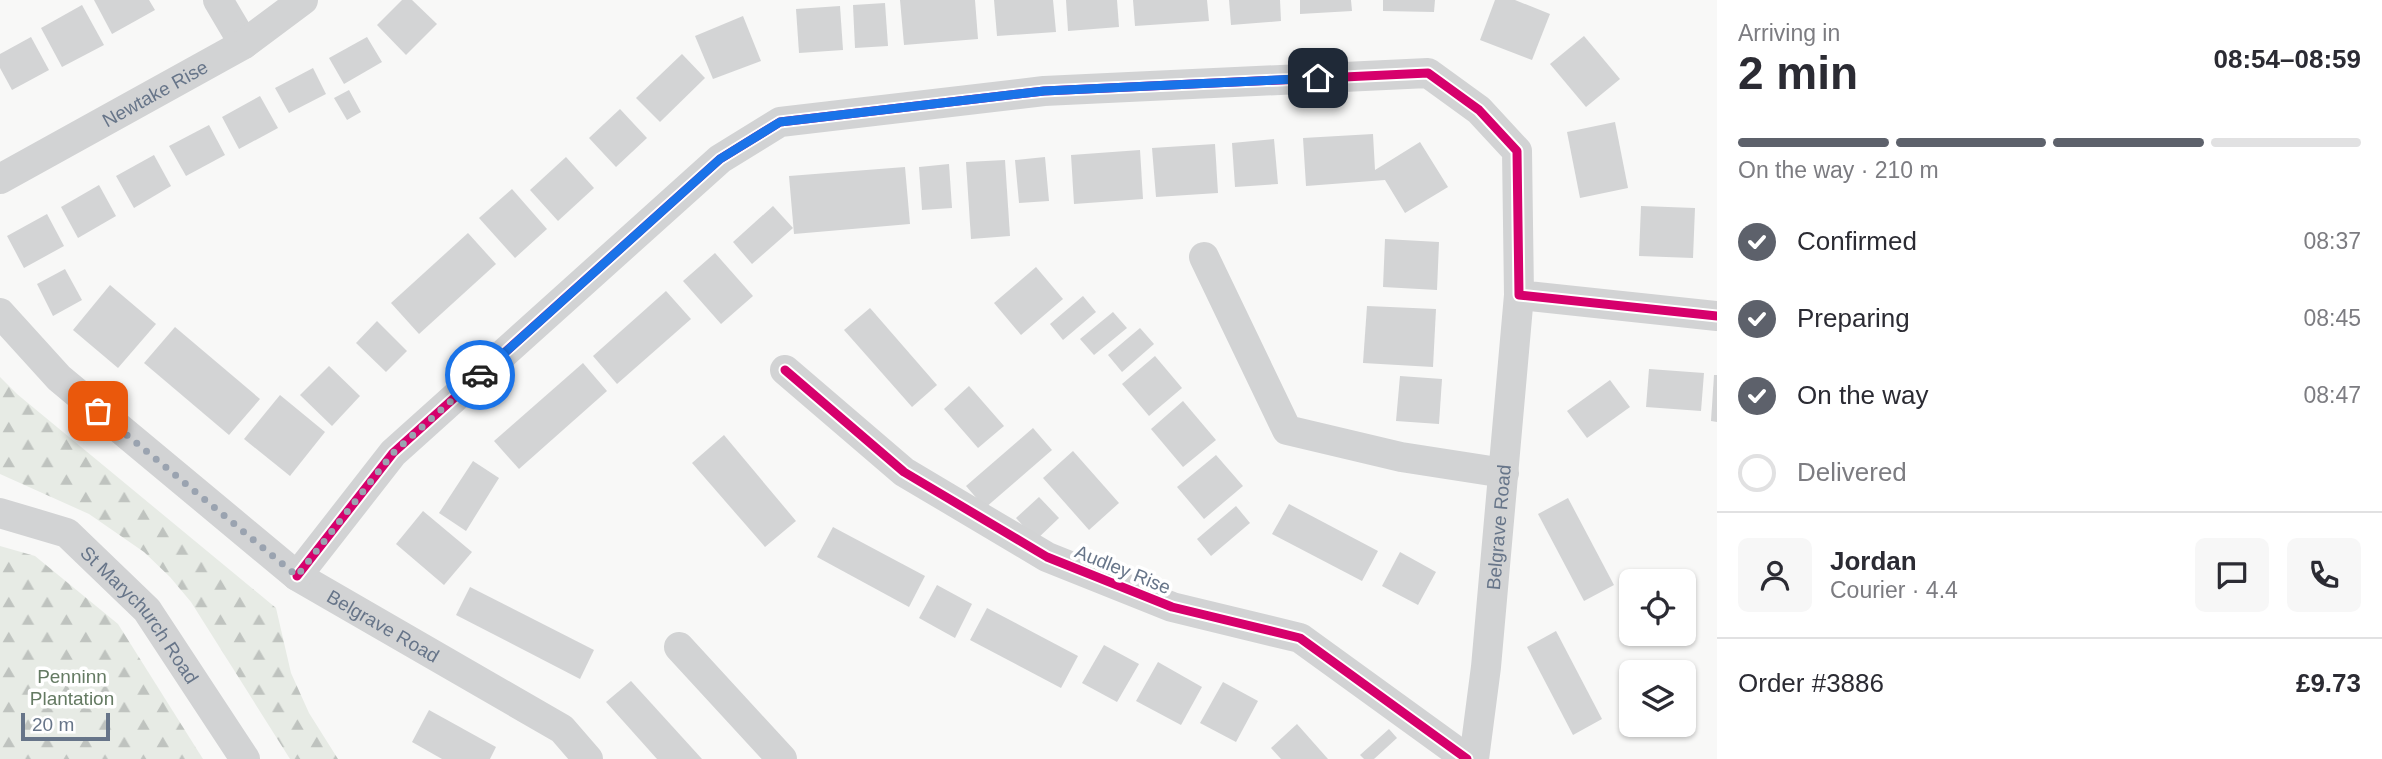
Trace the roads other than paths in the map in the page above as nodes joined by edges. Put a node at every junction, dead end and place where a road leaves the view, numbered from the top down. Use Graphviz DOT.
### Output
graph roads {
  1 [pos="218,0"];
  2 [pos="303,0"];
  3 [pos="244,44"];
  4 [pos="0,179"];
  5 [pos="1204,257"];
  6 [pos="1519,295"];
  7 [pos="0,313"];
  8 [pos="1717,316"];
  9 [pos="785,370"];
  10 [pos="1504,473"];
  11 [pos="0,513"];
  12 [pos="297,576"];
  13 [pos="679,647"];
  14 [pos="773,756"];
  15 [pos="245,759"];
  16 [pos="588,759"];
  17 [pos="1467,759"];
  18 [pos="1474,759"];
  1 -- 3 [label="street"];
  2 -- 3 [label="street, Newtake Rise"];
  3 -- 4 [label="street, Newtake Rise"];
  5 -- 10 [label="street"];
  6 -- 8 [label="street"];
  6 -- 10 [label="street, Belgrave Road"];
  6 -- 12 [label="street, Belgrave Road"];
  7 -- 12 [label="street, Belgrave Road"];
  9 -- 17 [label="street, Audley Rise"];
  10 -- 18 [label="street, Belgrave Road"];
  11 -- 15 [label="street, St Marychurch Road"];
  12 -- 16 [label="street, Belgrave Road"];
  13 -- 14 [label="street"];
}
